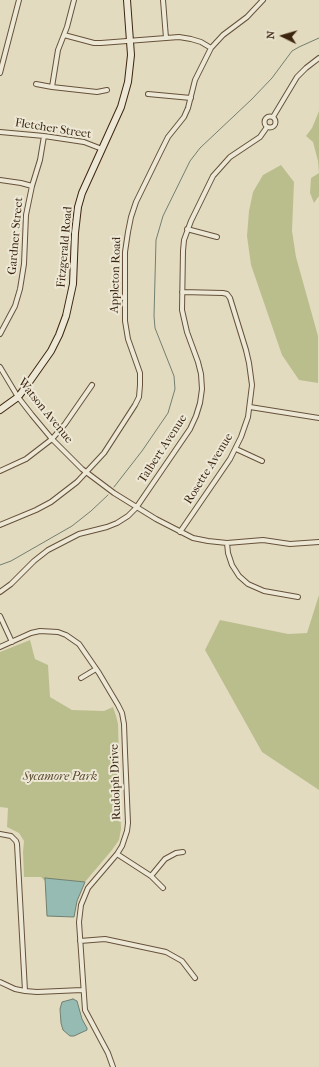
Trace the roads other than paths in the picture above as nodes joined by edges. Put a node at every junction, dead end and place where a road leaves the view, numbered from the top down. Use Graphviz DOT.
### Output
graph roads {
  1 [pos="19,0"];
  2 [pos="74,0"];
  3 [pos="127,0"];
  4 [pos="163,0"];
  5 [pos="263,0"];
  6 [pos="64,35"];
  7 [pos="166,38"];
  8 [pos="130,41"];
  9 [pos="211,48"];
  10 [pos="319,58"];
  11 [pos="0,73"];
  12 [pos="36,84"];
  13 [pos="52,87"];
  14 [pos="107,90"];
  15 [pos="148,94"];
  16 [pos="191,98"];
  17 [pos="273,117"];
  18 [pos="267,127"];
  19 [pos="0,132"];
  20 [pos="44,136"];
  21 [pos="102,149"];
  22 [pos="0,180"];
  23 [pos="32,186"];
  24 [pos="187,229"];
  25 [pos="217,237"];
  26 [pos="182,292"];
  27 [pos="0,334"];
  28 [pos="0,367"];
  29 [pos="92,385"];
  30 [pos="18,397"];
  31 [pos="250,407"];
  32 [pos="0,410"];
  33 [pos="319,418"];
  34 [pos="52,439"];
  35 [pos="236,449"];
  36 [pos="262,461"];
  37 [pos="0,471"];
  38 [pos="87,473"];
  39 [pos="136,508"];
  40 [pos="0,525"];
  41 [pos="180,532"];
  42 [pos="319,542"];
  43 [pos="227,543"];
  44 [pos="0,592"];
  45 [pos="298,597"];
  46 [pos="0,616"];
  47 [pos="12,642"];
  48 [pos="0,647"];
  49 [pos="96,669"];
  50 [pos="81,678"];
  51 [pos="0,834"];
  52 [pos="183,852"];
  53 [pos="117,854"];
  54 [pos="151,876"];
  55 [pos="163,888"];
  56 [pos="80,941"];
  57 [pos="195,978"];
  58 [pos="0,982"];
  59 [pos="82,990"];
  60 [pos="24,991"];
  61 [pos="113,1067"];
  1 -- 11 [label="street"];
  2 -- 6 [label="street"];
  3 -- 8 [label="main road, Fitzgerald Road"];
  4 -- 7 [label="street"];
  5 -- 9 [label="street, Appleton Road"];
  6 -- 8 [label="street"];
  6 -- 13 [label="street"];
  7 -- 8 [label="street"];
  7 -- 9 [label="street"];
  8 -- 21 [label="main road, Fitzgerald Road"];
  9 -- 16 [label="street, Appleton Road"];
  10 -- 17 [label="street"];
  12 -- 13 [label="street"];
  13 -- 14 [label="street"];
  15 -- 16 [label="street"];
  16 -- 38 [label="street, Appleton Road"];
  17 -- 18 [label="street"];
  17 -- 18 [label="street"];
  18 -- 24 [label="street, Talbert Avenue"];
  19 -- 20 [label="street, Fletcher Street"];
  20 -- 21 [label="street, Fletcher Street"];
  20 -- 23 [label="street, Gardner Street"];
  21 -- 30 [label="main road, Fitzgerald Road"];
  22 -- 23 [label="street"];
  23 -- 27 [label="street, Gardner Street"];
  24 -- 25 [label="street"];
  24 -- 26 [label="street, Talbert Avenue"];
  26 -- 31 [label="street, Rosette Avenue"];
  26 -- 39 [label="street, Talbert Avenue"];
  28 -- 30 [label="street, Watson Avenue"];
  29 -- 34 [label="street"];
  30 -- 32 [label="main road, Fitzgerald Road"];
  30 -- 34 [label="street, Watson Avenue"];
  31 -- 33 [label="street"];
  31 -- 35 [label="street, Rosette Avenue"];
  34 -- 37 [label="street"];
  34 -- 38 [label="street, Watson Avenue"];
  35 -- 36 [label="street"];
  35 -- 41 [label="street, Rosette Avenue"];
  38 -- 39 [label="street, Watson Avenue"];
  38 -- 40 [label="street, Appleton Road"];
  39 -- 41 [label="street, Watson Avenue"];
  39 -- 44 [label="street, Talbert Avenue"];
  41 -- 43 [label="street, Watson Avenue"];
  42 -- 43 [label="street, Watson Avenue"];
  43 -- 45 [label="street"];
  46 -- 47 [label="street"];
  47 -- 48 [label="street, Rudolph Drive"];
  47 -- 49 [label="street, Rudolph Drive"];
  49 -- 50 [label="street"];
  49 -- 53 [label="street, Rudolph Drive"];
  51 -- 60 [label="street"];
  52 -- 54 [label="street"];
  53 -- 54 [label="street"];
  53 -- 56 [label="street, Rudolph Drive"];
  54 -- 55 [label="street"];
  56 -- 57 [label="street"];
  56 -- 59 [label="street, Rudolph Drive"];
  58 -- 60 [label="street"];
  59 -- 60 [label="street"];
  59 -- 61 [label="street, Rudolph Drive"];
}
